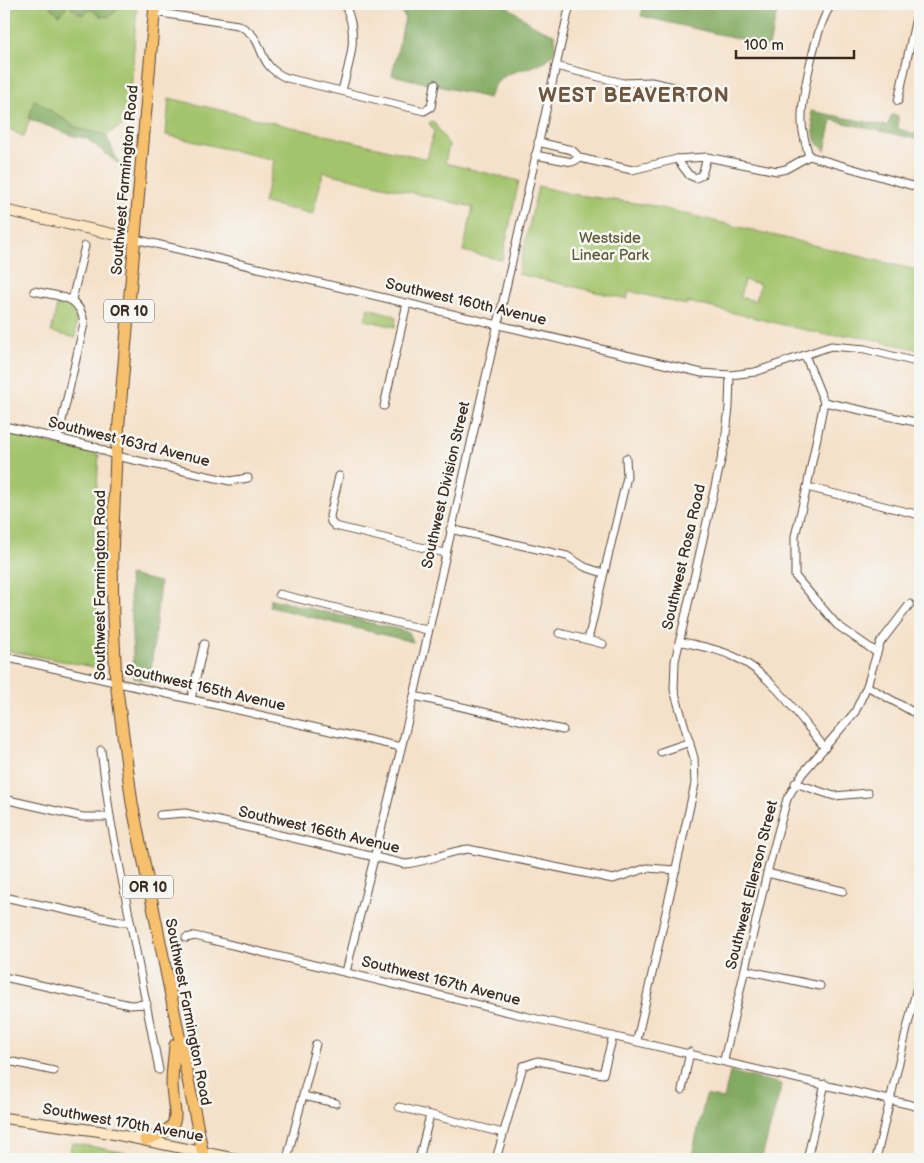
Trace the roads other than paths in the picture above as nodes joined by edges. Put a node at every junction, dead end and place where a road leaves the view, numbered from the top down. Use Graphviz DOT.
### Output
graph roads {
  1 [pos="344,4"];
  2 [pos="570,4"];
  3 [pos="832,4"];
  4 [pos="919,4"];
  5 [pos="155,8"];
  6 [pos="556,66"];
  7 [pos="435,84"];
  8 [pos="342,90"];
  9 [pos="707,94"];
  10 [pos="898,101"];
  11 [pos="538,142"];
  12 [pos="536,155"];
  13 [pos="808,156"];
  14 [pos="707,157"];
  15 [pos="580,158"];
  16 [pos="677,159"];
  17 [pos="920,188"];
  18 [pos="4,210"];
  19 [pos="135,240"];
  20 [pos="85,246"];
  21 [pos="34,291"];
  22 [pos="72,300"];
  23 [pos="407,303"];
  24 [pos="497,325"];
  25 [pos="805,355"];
  26 [pos="920,363"];
  27 [pos="730,375"];
  28 [pos="824,402"];
  29 [pos="384,406"];
  30 [pos="920,423"];
  31 [pos="4,426"];
  32 [pos="58,438"];
  33 [pos="116,456"];
  34 [pos="626,458"];
  35 [pos="339,476"];
  36 [pos="248,478"];
  37 [pos="807,488"];
  38 [pos="920,515"];
  39 [pos="450,529"];
  40 [pos="445,553"];
  41 [pos="604,573"];
  42 [pos="280,594"];
  43 [pos="910,604"];
  44 [pos="427,630"];
  45 [pos="559,633"];
  46 [pos="588,640"];
  47 [pos="679,641"];
  48 [pos="204,644"];
  49 [pos="603,644"];
  50 [pos="876,652"];
  51 [pos="4,657"];
  52 [pos="116,682"];
  53 [pos="867,686"];
  54 [pos="414,696"];
  55 [pos="191,699"];
  56 [pos="920,716"];
  57 [pos="563,730"];
  58 [pos="690,742"];
  59 [pos="401,747"];
  60 [pos="825,748"];
  61 [pos="101,750"];
  62 [pos="661,752"];
  63 [pos="795,783"];
  64 [pos="868,793"];
  65 [pos="4,799"];
  66 [pos="160,815"];
  67 [pos="110,816"];
  68 [pos="375,859"];
  69 [pos="676,870"];
  70 [pos="767,873"];
  71 [pos="843,891"];
  72 [pos="4,897"];
  73 [pos="130,922"];
  74 [pos="186,938"];
  75 [pos="745,970"];
  76 [pos="346,972"];
  77 [pos="920,974"];
  78 [pos="4,978"];
  79 [pos="820,986"];
  80 [pos="147,1004"];
  81 [pos="176,1028"];
  82 [pos="613,1036"];
  83 [pos="637,1040"];
  84 [pos="316,1044"];
  85 [pos="690,1052"];
  86 [pos="4,1060"];
  87 [pos="724,1060"];
  88 [pos="159,1070"];
  89 [pos="54,1071"];
  90 [pos="825,1084"];
  91 [pos="682,1090"];
  92 [pos="303,1096"];
  93 [pos="890,1100"];
  94 [pos="336,1103"];
  95 [pos="399,1107"];
  96 [pos="920,1107"];
  97 [pos="430,1115"];
  98 [pos="4,1118"];
  99 [pos="503,1133"];
  100 [pos="145,1140"];
  101 [pos="203,1155"];
  102 [pos="236,1159"];
  103 [pos="286,1159"];
  104 [pos="419,1159"];
  105 [pos="496,1159"];
  106 [pos="807,1159"];
  107 [pos="876,1159"];
  1 -- 8 [label="street"];
  2 -- 6 [label="street, Southwest Division Street"];
  3 -- 13 [label="street"];
  4 -- 10 [label="street"];
  5 -- 8 [label="street"];
  5 -- 19 [label="main road, Southwest Farmington Road / OR 10"];
  6 -- 9 [label="street"];
  6 -- 11 [label="street, Southwest Division Street"];
  7 -- 8 [label="street"];
  11 -- 12 [label="street, Southwest Division Street"];
  11 -- 15 [label="street"];
  12 -- 15 [label="street"];
  12 -- 24 [label="street, Southwest Division Street"];
  13 -- 14 [label="street"];
  13 -- 17 [label="street"];
  14 -- 16 [label="street"];
  14 -- 16 [label="street"];
  15 -- 16 [label="street"];
  18 -- 19 [label="main road, Southwest 160th Avenue"];
  19 -- 23 [label="street, Southwest 160th Avenue"];
  19 -- 33 [label="main road, Southwest Farmington Road / OR 10"];
  20 -- 22 [label="street"];
  21 -- 22 [label="street"];
  22 -- 32 [label="street"];
  23 -- 24 [label="street, Southwest 160th Avenue"];
  23 -- 29 [label="street"];
  24 -- 27 [label="street, Southwest 160th Avenue"];
  24 -- 39 [label="street, Southwest Division Street"];
  25 -- 26 [label="street, Southwest 160th Avenue"];
  25 -- 27 [label="street, Southwest 160th Avenue"];
  25 -- 28 [label="street"];
  27 -- 47 [label="street, Southwest Rosa Road"];
  28 -- 30 [label="street"];
  28 -- 37 [label="street"];
  31 -- 32 [label="street, Southwest 163rd Avenue"];
  32 -- 33 [label="street, Southwest 163rd Avenue"];
  33 -- 36 [label="street, Southwest 163rd Avenue"];
  33 -- 52 [label="main road, Southwest Farmington Road / OR 10"];
  34 -- 41 [label="street"];
  35 -- 40 [label="street"];
  37 -- 38 [label="street"];
  37 -- 50 [label="street"];
  39 -- 40 [label="street, Southwest Division Street"];
  39 -- 41 [label="street"];
  40 -- 44 [label="street, Southwest Division Street"];
  41 -- 46 [label="street"];
  42 -- 44 [label="street"];
  43 -- 50 [label="street, Southwest Ellerson Street"];
  44 -- 54 [label="street, Southwest Division Street"];
  45 -- 46 [label="street"];
  46 -- 49 [label="street"];
  47 -- 58 [label="street, Southwest Rosa Road"];
  47 -- 60 [label="street"];
  48 -- 55 [label="street"];
  50 -- 53 [label="street, Southwest Ellerson Street"];
  51 -- 52 [label="street, Southwest 165th Avenue"];
  52 -- 55 [label="street, Southwest 165th Avenue"];
  52 -- 81 [label="main road, Southwest Farmington Road / OR 10"];
  53 -- 56 [label="street"];
  53 -- 60 [label="street, Southwest Ellerson Street"];
  54 -- 57 [label="street"];
  54 -- 59 [label="street, Southwest Division Street"];
  55 -- 59 [label="street, Southwest 165th Avenue"];
  58 -- 62 [label="street"];
  58 -- 69 [label="street, Southwest Rosa Road"];
  59 -- 68 [label="street, Southwest Division Street"];
  60 -- 63 [label="street, Southwest Ellerson Street"];
  61 -- 67 [label="street"];
  63 -- 64 [label="street"];
  63 -- 70 [label="street, Southwest Ellerson Street"];
  65 -- 67 [label="street"];
  66 -- 68 [label="street, Southwest 166th Avenue"];
  67 -- 73 [label="street"];
  68 -- 69 [label="street, Southwest 166th Avenue"];
  68 -- 76 [label="street, Southwest Division Street"];
  69 -- 83 [label="street, Southwest Rosa Road"];
  70 -- 71 [label="street"];
  70 -- 75 [label="street, Southwest Ellerson Street"];
  72 -- 73 [label="street"];
  73 -- 80 [label="street"];
  74 -- 76 [label="street, Southwest 167th Avenue"];
  75 -- 79 [label="street"];
  75 -- 87 [label="street, Southwest Ellerson Street"];
  76 -- 82 [label="street, Southwest 167th Avenue"];
  77 -- 93 [label="street"];
  78 -- 80 [label="street"];
  80 -- 88 [label="street"];
  81 -- 100 [label="main road"];
  81 -- 101 [label="main road, Southwest Farmington Road / OR 10"];
  82 -- 83 [label="street, Southwest 167th Avenue"];
  82 -- 99 [label="street"];
  83 -- 85 [label="street, Southwest 167th Avenue"];
  84 -- 92 [label="street"];
  85 -- 87 [label="street, Southwest 167th Avenue"];
  85 -- 91 [label="street"];
  86 -- 89 [label="street"];
  87 -- 90 [label="street, Southwest 167th Avenue"];
  90 -- 93 [label="street, Southwest 167th Avenue"];
  90 -- 106 [label="street"];
  92 -- 94 [label="street"];
  92 -- 103 [label="street"];
  93 -- 96 [label="street, Southwest 167th Avenue"];
  93 -- 107 [label="street"];
  95 -- 97 [label="street"];
  97 -- 99 [label="street"];
  97 -- 104 [label="street"];
  98 -- 100 [label="main road, Southwest 170th Avenue"];
  99 -- 105 [label="street"];
  100 -- 101 [label="main road, Southwest 170th Avenue"];
  101 -- 102 [label="main road, Southwest 170th Avenue"];
}
